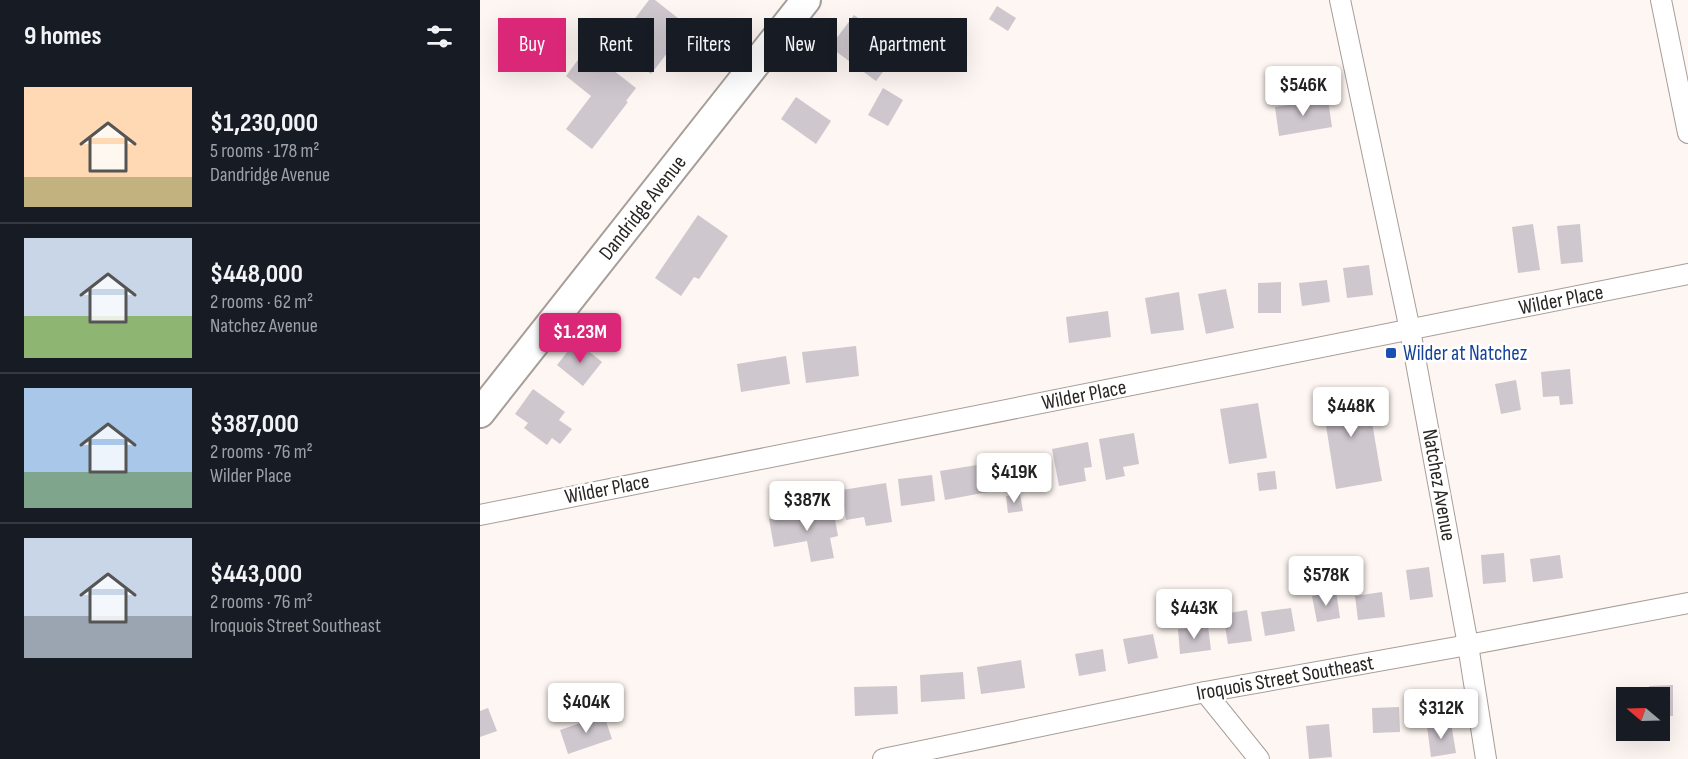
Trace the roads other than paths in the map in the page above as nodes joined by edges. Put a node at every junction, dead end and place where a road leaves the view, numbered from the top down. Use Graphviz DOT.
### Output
graph roads {
  1 [pos="806,0"];
  2 [pos="1340,0"];
  3 [pos="1661,0"];
  4 [pos="1688,133"];
  5 [pos="1688,274"];
  6 [pos="1410,330"];
  7 [pos="480,413"];
  8 [pos="480,514"];
  9 [pos="1688,603"];
  10 [pos="1468,645"];
  11 [pos="1205,692"];
  12 [pos="883,759"];
  13 [pos="1259,759"];
  14 [pos="1486,759"];
  1 -- 7 [label="street, Dandridge Avenue"];
  2 -- 6 [label="street, Natchez Avenue"];
  3 -- 4 [label="street"];
  5 -- 6 [label="street, Wilder Place"];
  6 -- 8 [label="street, Wilder Place"];
  6 -- 10 [label="street, Natchez Avenue"];
  9 -- 10 [label="street, Iroquois Street Southeast"];
  10 -- 11 [label="street, Iroquois Street Southeast"];
  10 -- 14 [label="street, Natchez Avenue"];
  11 -- 12 [label="street, Iroquois Street Southeast"];
  11 -- 13 [label="street"];
}
